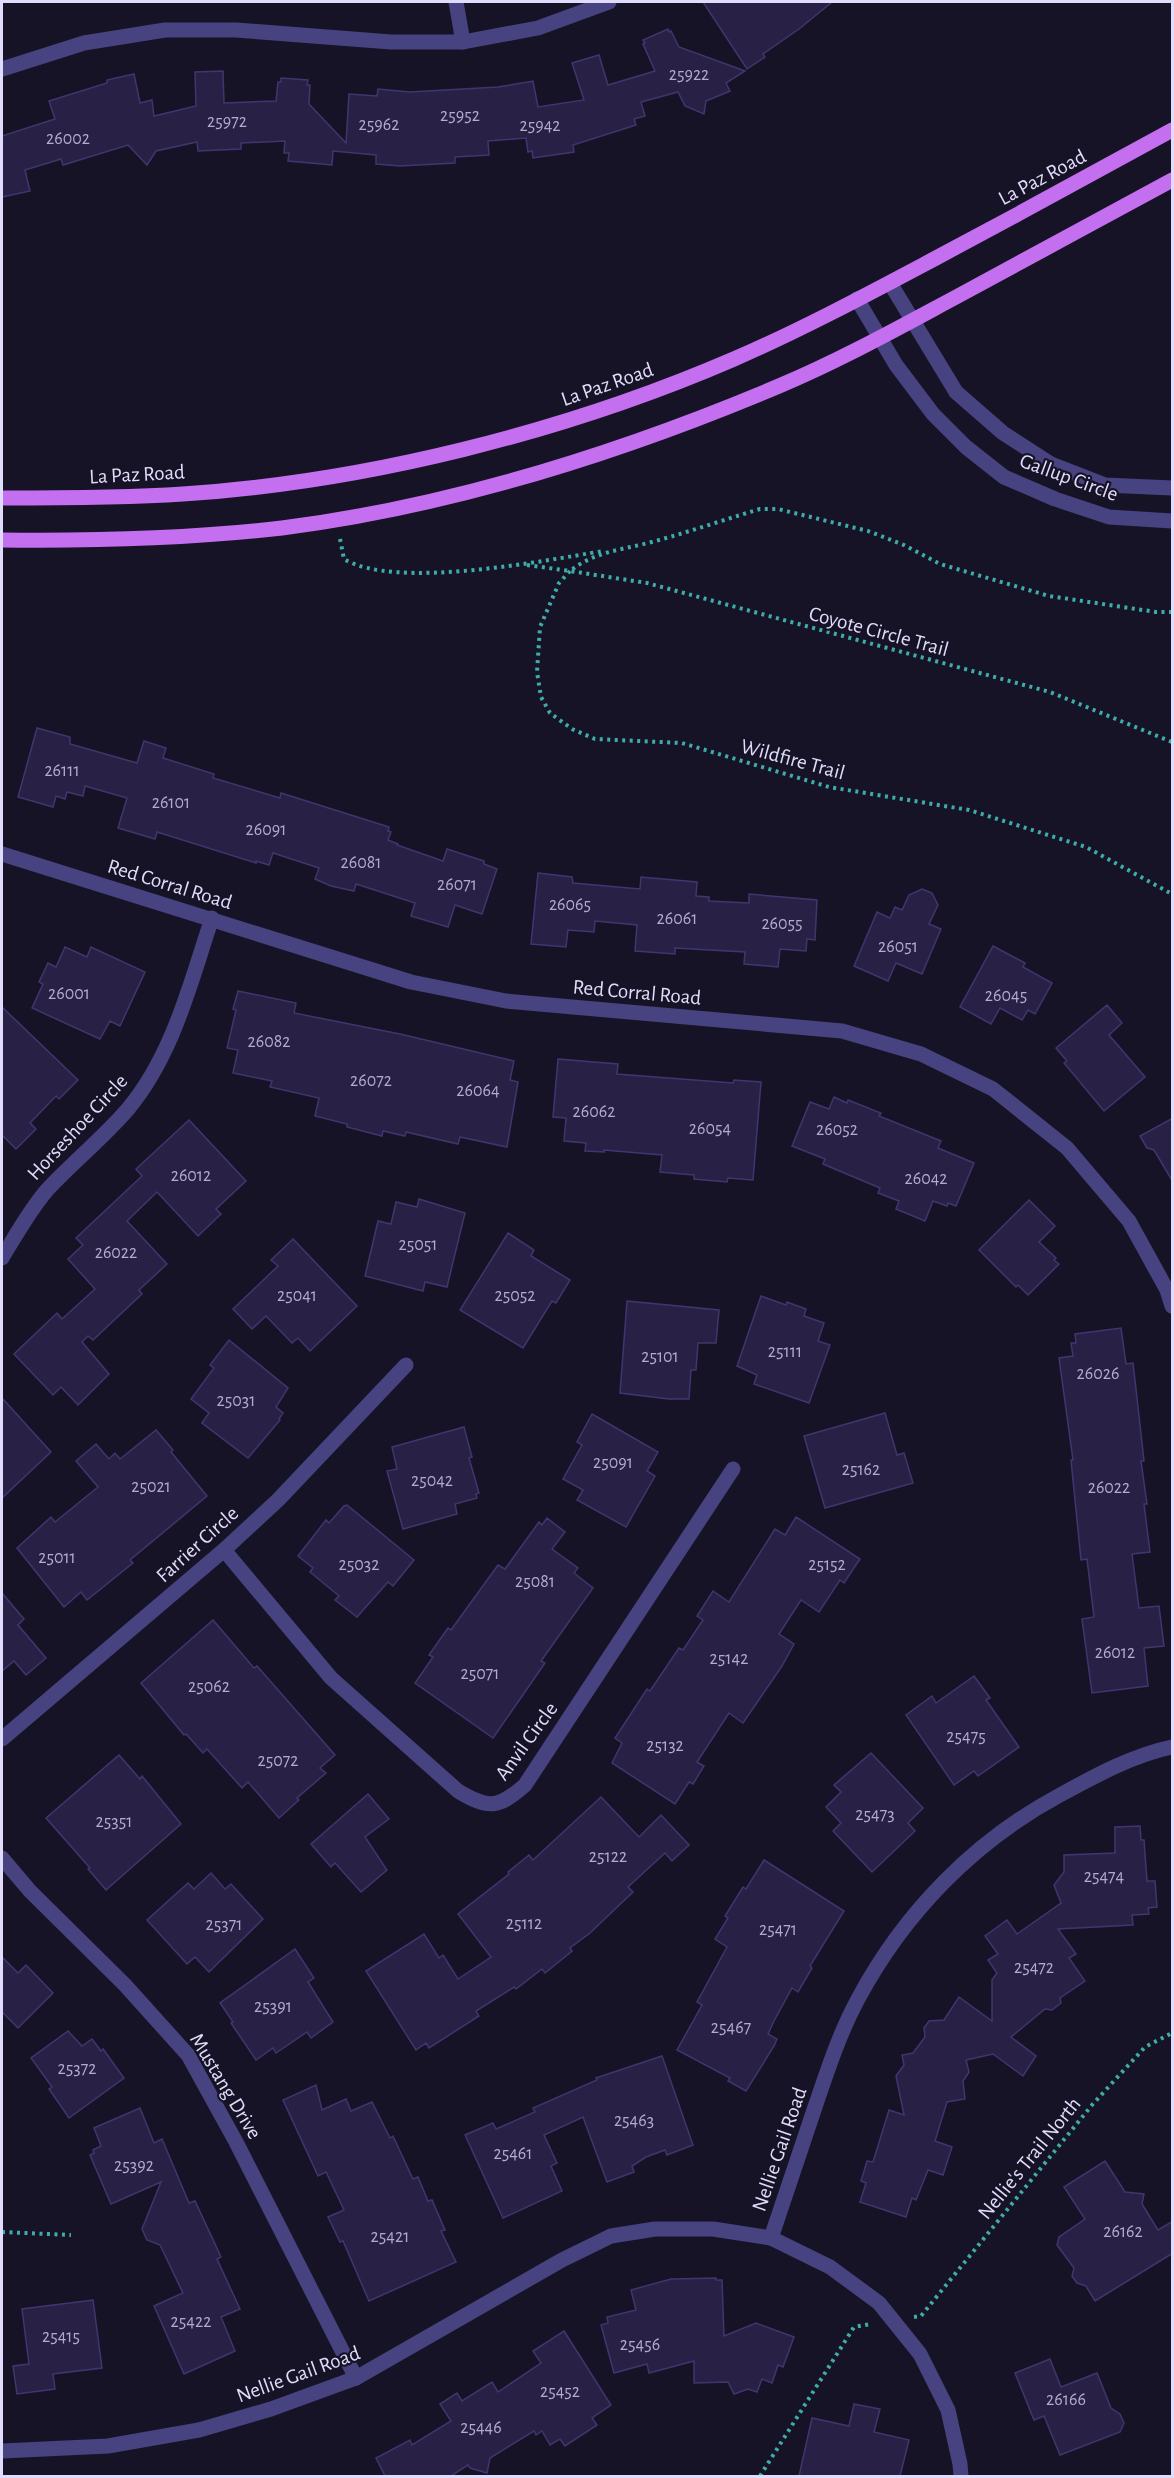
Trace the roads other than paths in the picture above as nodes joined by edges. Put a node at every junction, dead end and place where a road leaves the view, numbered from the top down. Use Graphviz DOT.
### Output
graph roads {
  1 [pos="456,2"];
  2 [pos="609,2"];
  3 [pos="463,42"];
  4 [pos="2,69"];
  5 [pos="1173,130"];
  6 [pos="1173,180"];
  7 [pos="890,283"];
  8 [pos="857,299"];
  9 [pos="912,320"];
  10 [pos="878,338"];
  11 [pos="1173,488"];
  12 [pos="2,498"];
  13 [pos="1173,520"];
  14 [pos="2,540"];
  15 [pos="2,854"];
  16 [pos="212,918"];
  17 [pos="2,1258"];
  18 [pos="1173,1306"];
  19 [pos="406,1365"];
  20 [pos="733,1469"];
  21 [pos="224,1550"];
  22 [pos="2,1739"];
  23 [pos="1173,1747"];
  24 [pos="2,1858"];
  25 [pos="771,2238"];
  26 [pos="356,2378"];
  27 [pos="2,2451"];
  28 [pos="961,2476"];
  1 -- 3 [label="street"];
  2 -- 3 [label="street"];
  3 -- 4 [label="street"];
  5 -- 7 [label="main road, La Paz Road"];
  6 -- 9 [label="main road"];
  7 -- 8 [label="main road, La Paz Road"];
  7 -- 9 [label="street, Gallup Circle"];
  8 -- 10 [label="street, Gallup Circle"];
  8 -- 12 [label="main road, La Paz Road"];
  9 -- 10 [label="main road"];
  9 -- 11 [label="street, Gallup Circle"];
  10 -- 13 [label="street, Gallup Circle"];
  10 -- 14 [label="main road"];
  15 -- 16 [label="street, Red Corral Road"];
  16 -- 17 [label="street, Horseshoe Circle"];
  16 -- 18 [label="street, Red Corral Road"];
  19 -- 21 [label="street, Farrier Circle"];
  20 -- 21 [label="street, Anvil Circle"];
  21 -- 22 [label="street, Farrier Circle"];
  23 -- 25 [label="street, Nellie Gail Road"];
  24 -- 26 [label="street, Mustang Drive"];
  25 -- 26 [label="street, Nellie Gail Road"];
  25 -- 28 [label="street"];
  26 -- 27 [label="street, Nellie Gail Road"];
}
